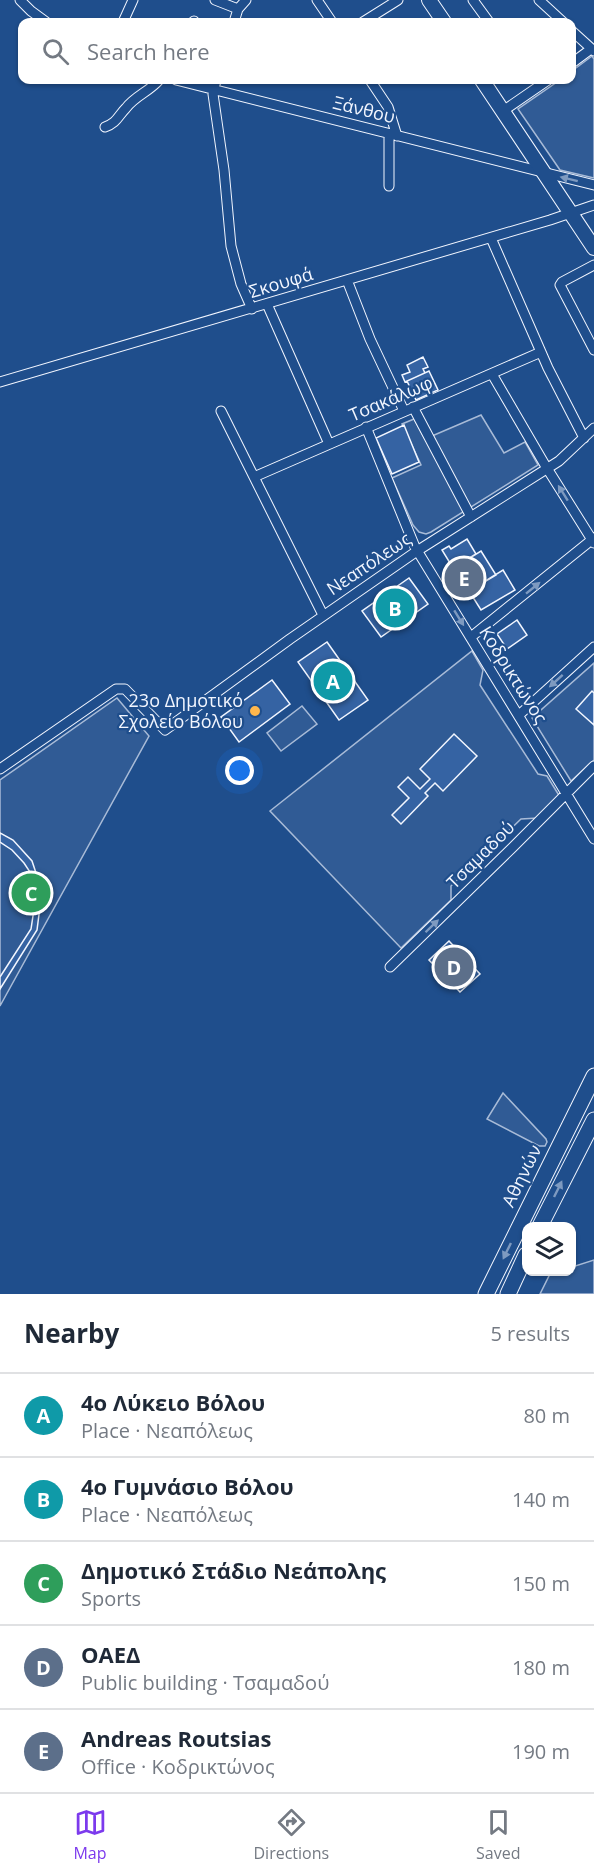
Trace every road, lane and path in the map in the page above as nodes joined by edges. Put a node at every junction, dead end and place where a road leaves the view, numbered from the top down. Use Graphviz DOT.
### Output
graph roads {
  1 [pos="21,0"];
  2 [pos="133,0"];
  3 [pos="215,0"];
  4 [pos="246,0"];
  5 [pos="317,0"];
  6 [pos="398,0"];
  7 [pos="429,0"];
  8 [pos="473,0"];
  9 [pos="539,0"];
  10 [pos="238,9"];
  11 [pos="41,18"];
  12 [pos="125,18"];
  13 [pos="235,18"];
  14 [pos="329,18"];
  15 [pos="369,18"];
  16 [pos="441,18"];
  17 [pos="486,18"];
  18 [pos="559,18"];
  19 [pos="576,35"];
  20 [pos="593,50"];
  21 [pos="576,61"];
  22 [pos="156,84"];
  23 [pos="215,84"];
  24 [pos="372,84"];
  25 [pos="485,84"];
  26 [pos="535,84"];
  27 [pos="503,111"];
  28 [pos="105,127"];
  29 [pos="393,134"];
  30 [pos="544,173"];
  31 [pos="594,185"];
  32 [pos="389,186"];
  33 [pos="594,205"];
  34 [pos="571,213"];
  35 [pos="490,238"];
  36 [pos="594,248"];
  37 [pos="594,265"];
  38 [pos="347,280"];
  39 [pos="267,304"];
  40 [pos="252,309"];
  41 [pos="594,350"];
  42 [pos="541,352"];
  43 [pos="492,374"];
  44 [pos="0,382"];
  45 [pos="409,409"];
  46 [pos="221,411"];
  47 [pos="366,428"];
  48 [pos="594,428"];
  49 [pos="584,438"];
  50 [pos="329,444"];
  51 [pos="547,469"];
  52 [pos="254,477"];
  53 [pos="471,517"];
  54 [pos="593,540"];
  55 [pos="417,551"];
  56 [pos="323,615"];
  57 [pos="471,637"];
  58 [pos="594,647"];
  59 [pos="519,716"];
  60 [pos="594,766"];
  61 [pos="0,769"];
  62 [pos="566,793"];
  63 [pos="594,839"];
  64 [pos="390,967"];
  65 [pos="594,1076"];
  66 [pos="594,1120"];
  67 [pos="543,1222"];
  68 [pos="522,1264"];
  69 [pos="486,1294"];
  70 [pos="508,1294"];
  1 -- 11 [label="street"];
  2 -- 12 [label="street"];
  3 -- 10 [label="street"];
  4 -- 10 [label="street"];
  5 -- 14 [label="street"];
  6 -- 15 [label="street"];
  7 -- 16 [label="street"];
  8 -- 17 [label="street"];
  9 -- 18 [label="street"];
  10 -- 13 [label="street"];
  19 -- 20 [label="street"];
  20 -- 21 [label="street"];
  22 -- 28 [label="street"];
  23 -- 29 [label="street, Ξάνθου"];
  23 -- 40 [label="street"];
  24 -- 29 [label="street"];
  25 -- 27 [label="street"];
  26 -- 27 [label="street"];
  27 -- 30 [label="street"];
  29 -- 30 [label="street, Ξάνθου"];
  29 -- 32 [label="street"];
  31 -- 30 [label="street, one-way"];
  30 -- 34 [label="street"];
  33 -- 34 [label="street, Σκουφά"];
  34 -- 35 [label="street, Σκουφά"];
  34 -- 36 [label="street"];
  35 -- 38 [label="street, Σκουφά"];
  35 -- 42 [label="street"];
  37 -- 41 [label="street"];
  38 -- 39 [label="street, Σκουφά"];
  38 -- 45 [label="street"];
  39 -- 40 [label="street, Σκουφά"];
  39 -- 50 [label="street"];
  40 -- 44 [label="street, Σκουφά"];
  42 -- 43 [label="street, Τσακάλωφ"];
  42 -- 49 [label="street"];
  43 -- 45 [label="street, Τσακάλωφ"];
  43 -- 51 [label="street"];
  45 -- 47 [label="street, Τσακάλωφ"];
  45 -- 53 [label="street"];
  46 -- 52 [label="street"];
  47 -- 50 [label="street, Τσακάλωφ"];
  47 -- 55 [label="street, Κοδρικτώνος"];
  48 -- 49 [label="street, Νεαπόλεως"];
  49 -- 51 [label="street, Νεαπόλεως"];
  50 -- 52 [label="street, Τσακάλωφ"];
  51 -- 53 [label="street, Νεαπόλεως"];
  54 -- 51 [label="street, one-way"];
  52 -- 56 [label="street"];
  53 -- 55 [label="street, Νεαπόλεως"];
  57 -- 54 [label="street, one-way"];
  55 -- 56 [label="street, Νεαπόλεως"];
  55 -- 57 [label="street, Κοδρικτώνος, one-way"];
  56 -- 61 [label="street, Νεαπόλεως"];
  57 -- 59 [label="street, Κοδρικτώνος"];
  58 -- 59 [label="street, one-way"];
  59 -- 62 [label="street, Κοδρικτώνος"];
  60 -- 62 [label="street, Τσαμαδού"];
  62 -- 63 [label="street, Κοδρικτώνος"];
  64 -- 62 [label="street, Τσαμαδού, one-way"];
  65 -- 69 [label="main road, Αθηνών, one-way"];
  67 -- 66 [label="main road, one-way"];
  68 -- 70 [label="main road"];
}
